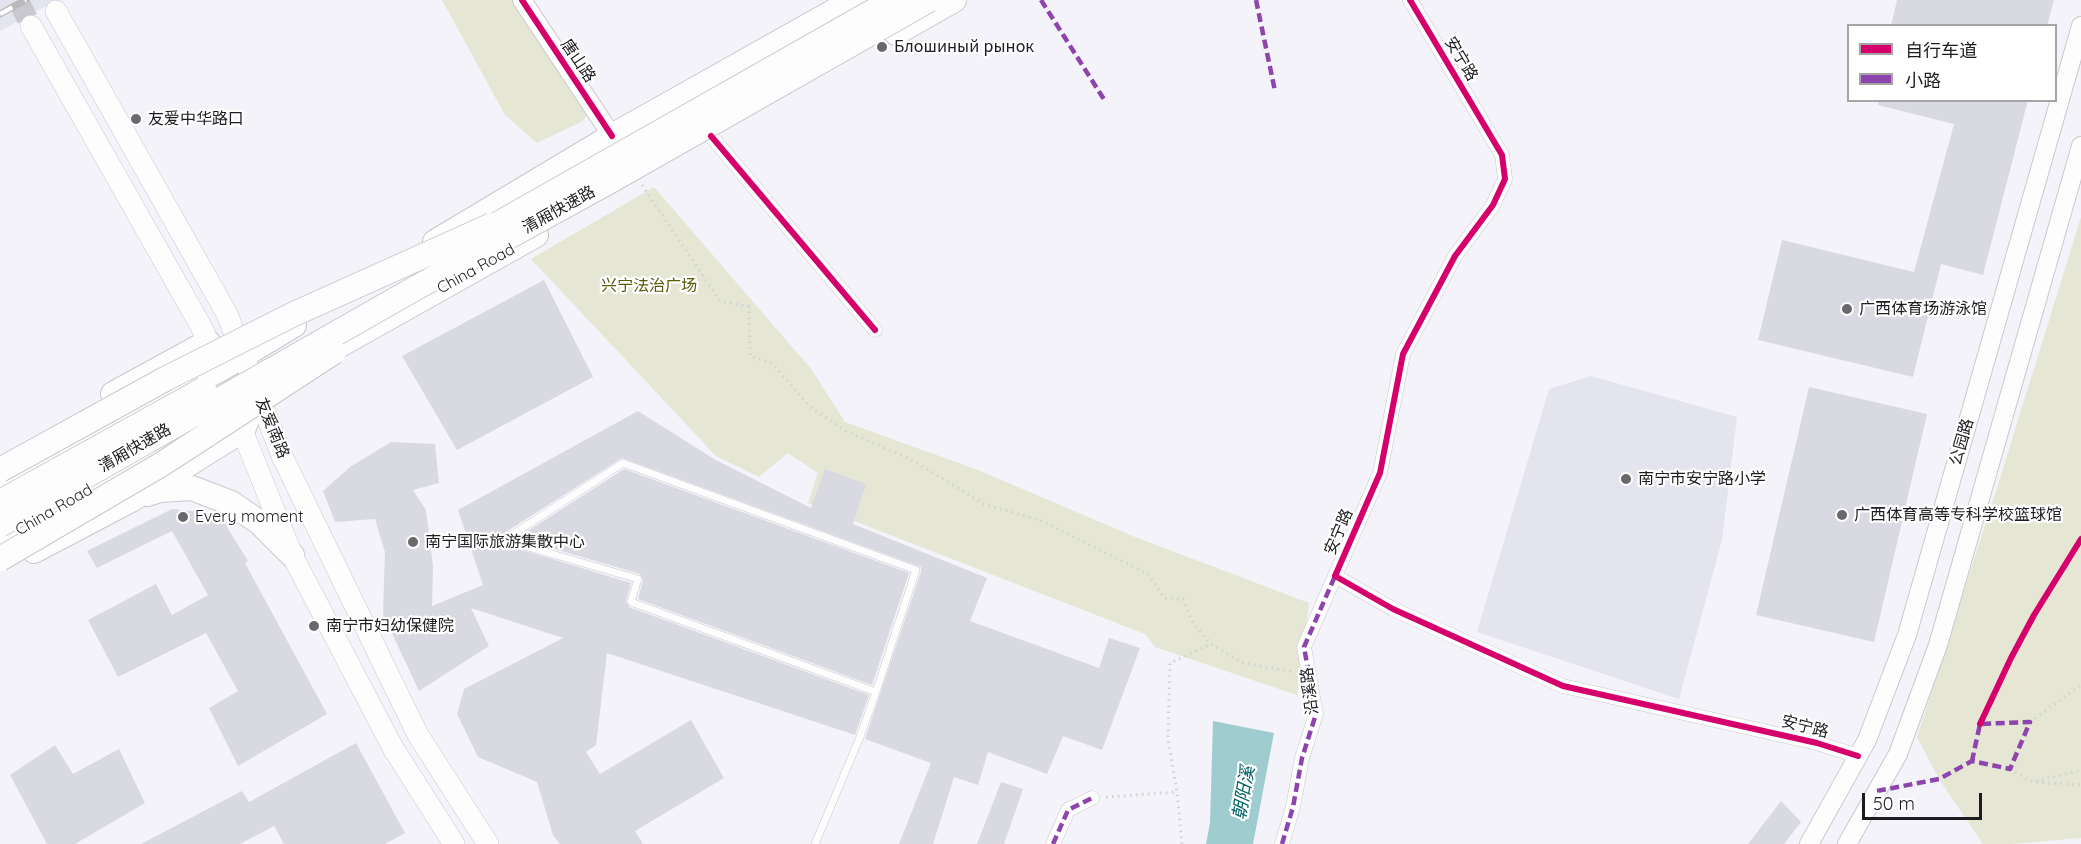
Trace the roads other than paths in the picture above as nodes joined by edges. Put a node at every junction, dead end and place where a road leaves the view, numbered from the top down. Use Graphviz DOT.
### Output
graph roads {
  1 [pos="522,0"];
  2 [pos="854,0"];
  3 [pos="893,0"];
  4 [pos="929,0"];
  5 [pos="954,0"];
  6 [pos="1410,0"];
  7 [pos="56,11"];
  8 [pos="31,26"];
  9 [pos="2081,26"];
  10 [pos="612,136"];
  11 [pos="711,136"];
  12 [pos="2081,146"];
  13 [pos="517,223"];
  14 [pos="875,330"];
  15 [pos="208,342"];
  16 [pos="243,355"];
  17 [pos="219,370"];
  18 [pos="258,392"];
  19 [pos="233,406"];
  20 [pos="243,430"];
  21 [pos="0,457"];
  22 [pos="0,470"];
  23 [pos="0,485"];
  24 [pos="131,500"];
  25 [pos="0,502"];
  26 [pos="0,525"];
  27 [pos="0,541"];
  28 [pos="292,555"];
  29 [pos="0,559"];
  30 [pos="0,570"];
  31 [pos="1335,576"];
  32 [pos="876,692"];
  33 [pos="1858,756"];
  34 [pos="1092,798"];
  35 [pos="454,844"];
  36 [pos="488,844"];
  37 [pos="815,844"];
  38 [pos="1053,844"];
  39 [pos="1282,844"];
  40 [pos="1809,844"];
  41 [pos="1847,844"];
  1 -- 10 [label="main road, 唐山路"];
  2 -- 10 [label="highway"];
  3 -- 13 [label="highway, 清厢快速路, bridge"];
  4 -- 13 [label="highway, 清厢快速路, bridge"];
  5 -- 11 [label="highway, China Road"];
  6 -- 31 [label="street, 安宁路"];
  7 -- 16 [label="main road, 友爱南路"];
  8 -- 15 [label="main road, 友爱南路"];
  9 -- 33 [label="main road, 公园路"];
  10 -- 16 [label="highway"];
  11 -- 14 [label="street"];
  11 -- 18 [label="highway, China Road"];
  12 -- 41 [label="main road, 公园路"];
  13 -- 22 [label="highway, bridge"];
  13 -- 25 [label="highway, 清厢快速路, bridge"];
  13 -- 26 [label="highway, 清厢快速路, bridge"];
  13 -- 29 [label="highway, bridge"];
  15 -- 17 [label="main road, 友爱南路"];
  15 -- 21 [label="highway"];
  16 -- 17 [label="highway"];
  16 -- 18 [label="main road, 友爱南路"];
  17 -- 19 [label="main road, 友爱南路"];
  17 -- 23 [label="highway"];
  18 -- 19 [label="highway, China Road"];
  18 -- 20 [label="highway"];
  18 -- 36 [label="main road, 友爱南路"];
  19 -- 20 [label="main road, 友爱南路"];
  19 -- 27 [label="highway, China Road"];
  20 -- 24 [label="highway"];
  20 -- 28 [label="main road, 友爱南路"];
  24 -- 28 [label="highway"];
  24 -- 30 [label="highway"];
  28 -- 35 [label="main road, 友爱南路"];
  31 -- 33 [label="street, 安宁路"];
  31 -- 39 [label="street, 沿溪路"];
  32 -- 32 [label="lane"];
  32 -- 37 [label="lane"];
  33 -- 40 [label="main road, 公园路"];
  34 -- 38 [label="street"];
}
